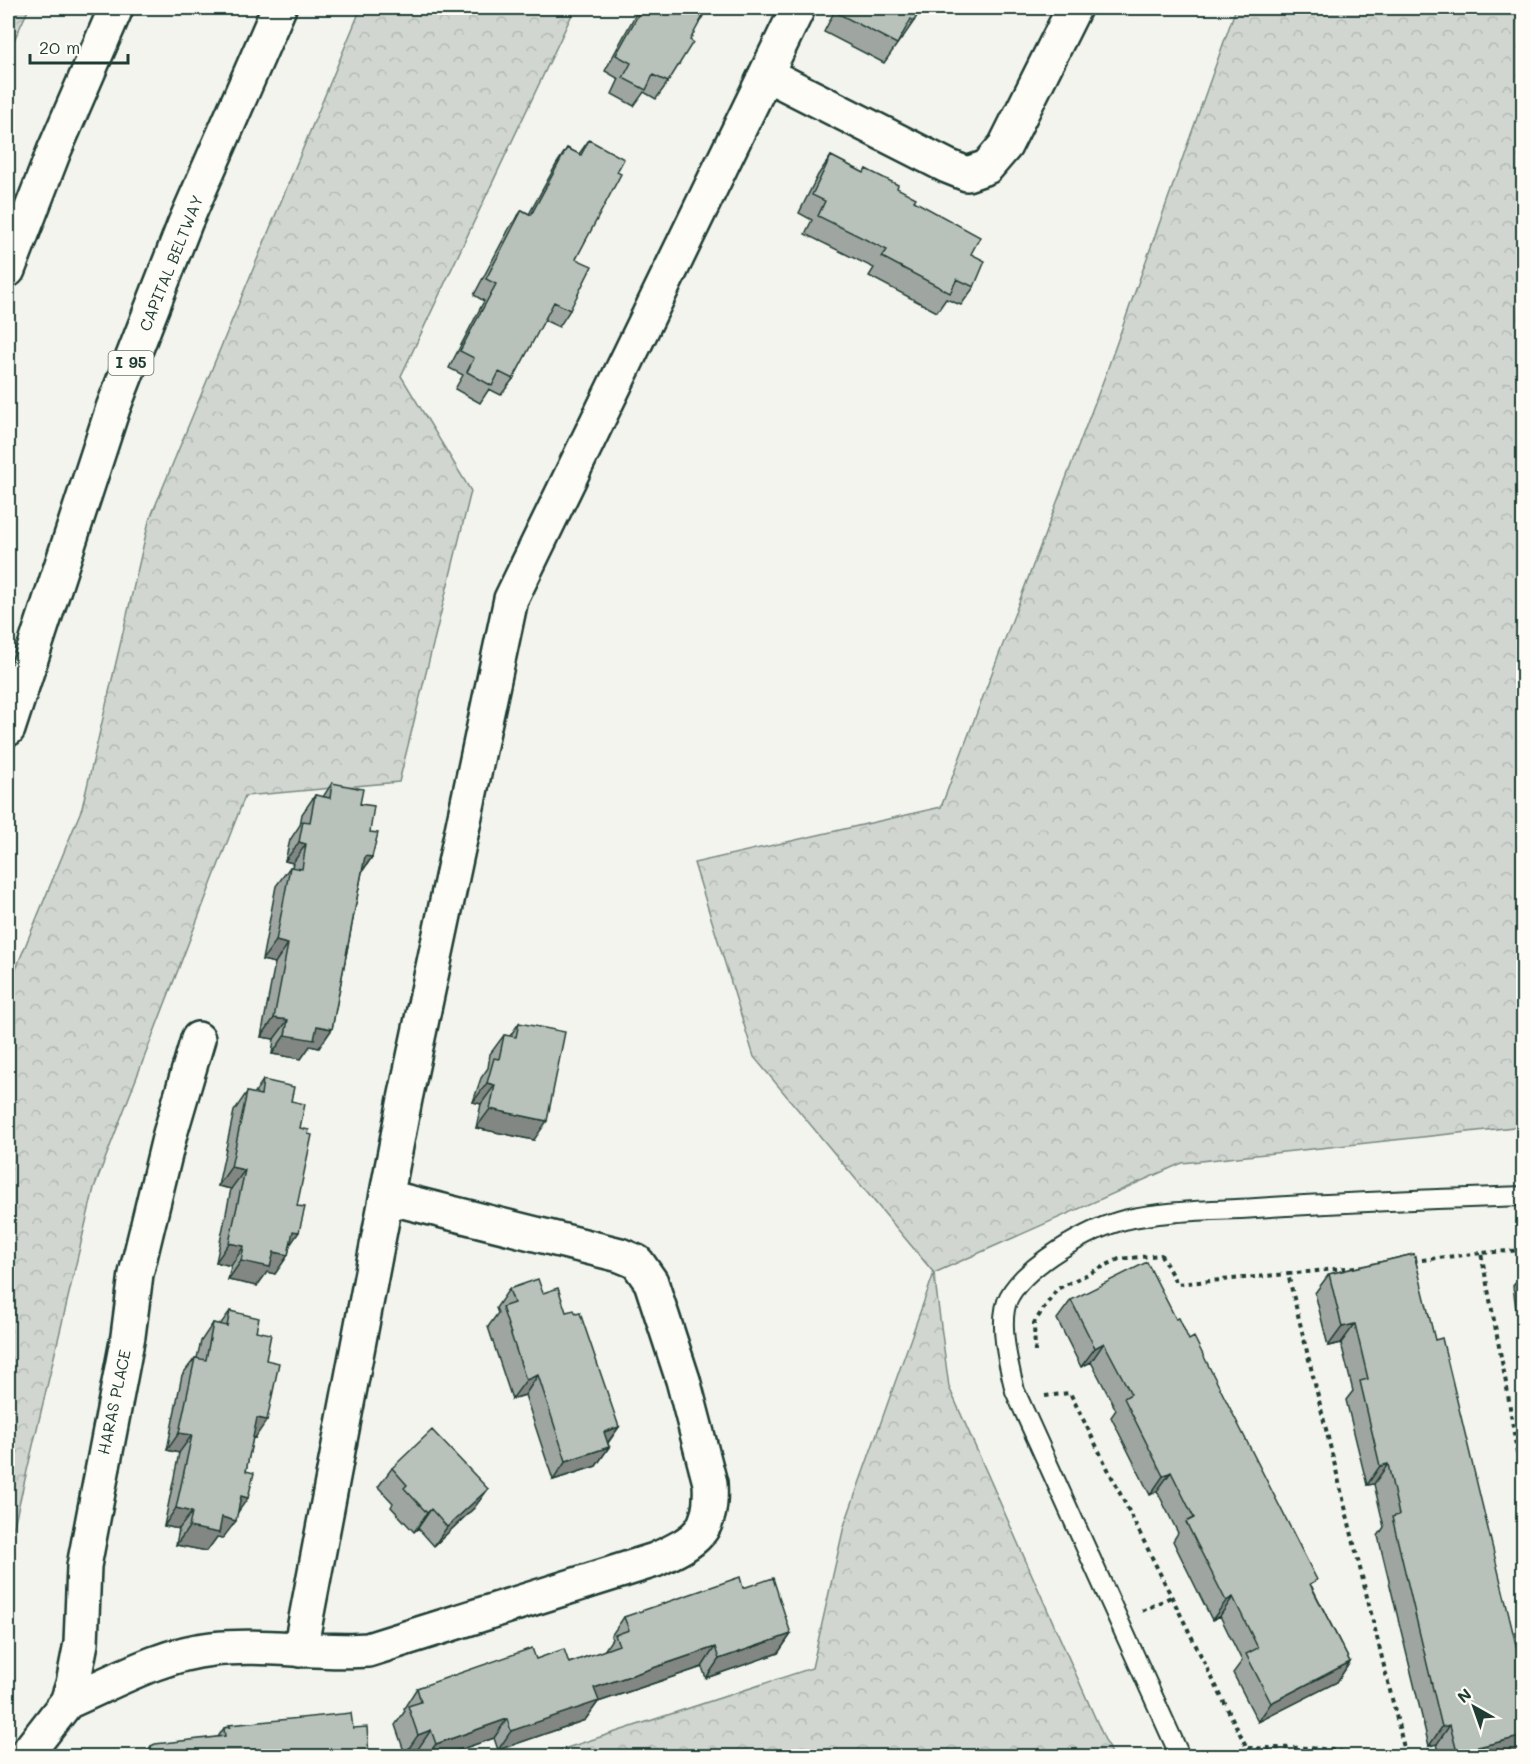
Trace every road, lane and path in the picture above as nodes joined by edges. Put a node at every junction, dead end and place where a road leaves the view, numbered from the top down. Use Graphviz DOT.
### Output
graph roads {
  1 [pos="116,8"];
  2 [pos="279,8"];
  3 [pos="798,8"];
  4 [pos="1066,10"];
  5 [pos="766,74"];
  6 [pos="8,270"];
  7 [pos="8,729"];
  8 [pos="198,1039"];
  9 [pos="1524,1196"];
  10 [pos="387,1197"];
  11 [pos="1524,1250"];
  12 [pos="1481,1253"];
  13 [pos="1402,1262"];
  14 [pos="1368,1266"];
  15 [pos="1288,1274"];
  16 [pos="1035,1354"];
  17 [pos="1040,1396"];
  18 [pos="1524,1499"];
  19 [pos="300,1650"];
  20 [pos="67,1702"];
  21 [pos="1247,1748"];
  22 [pos="25,1756"];
  23 [pos="1180,1756"];
  24 [pos="1247,1756"];
  25 [pos="1357,1756"];
  26 [pos="1406,1756"];
  1 -- 6 [label="main road"];
  2 -- 7 [label="main road, CAPITAL BELTWAY / I 95"];
  3 -- 5 [label="main road"];
  4 -- 5 [label="main road"];
  5 -- 10 [label="main road"];
  8 -- 20 [label="main road, HARAS PLACE"];
  9 -- 23 [label="lane"];
  10 -- 19 [label="main road"];
  10 -- 19 [label="main road"];
  11 -- 12 [label="path"];
  12 -- 13 [label="path"];
  12 -- 18 [label="path"];
  14 -- 15 [label="path"];
  15 -- 16 [label="path"];
  15 -- 26 [label="path"];
  17 -- 21 [label="path"];
  19 -- 20 [label="main road"];
  20 -- 22 [label="main road, HARAS PLACE"];
  21 -- 24 [label="path"];
  21 -- 25 [label="path"];
}
